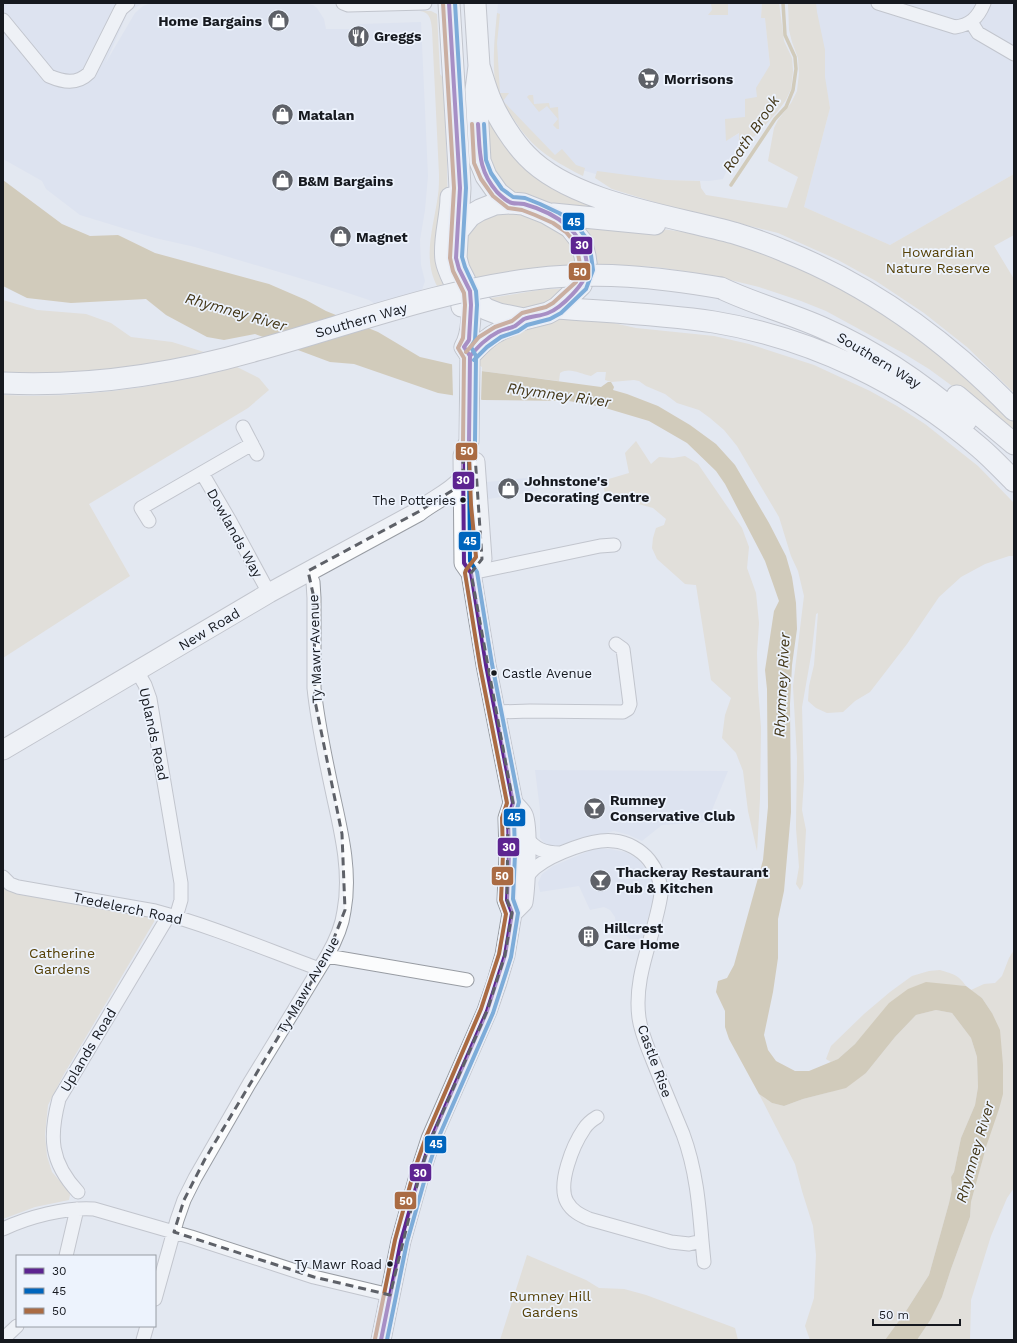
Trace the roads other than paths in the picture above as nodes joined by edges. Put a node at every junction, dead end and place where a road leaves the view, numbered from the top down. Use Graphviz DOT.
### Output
graph roads {
  1 [pos="128,3"];
  2 [pos="343,3"];
  3 [pos="425,3"];
  4 [pos="448,3"];
  5 [pos="474,3"];
  6 [pos="878,3"];
  7 [pos="984,3"];
  8 [pos="3,20"];
  9 [pos="971,22"];
  10 [pos="1014,54"];
  11 [pos="479,66"];
  12 [pos="459,168"];
  13 [pos="511,203"];
  14 [pos="546,213"];
  15 [pos="458,231"];
  16 [pos="735,233"];
  17 [pos="721,288"];
  18 [pos="470,291"];
  19 [pos="557,308"];
  20 [pos="524,319"];
  21 [pos="467,352"];
  22 [pos="3,383"];
  23 [pos="1014,410"];
  24 [pos="243,427"];
  25 [pos="469,441"];
  26 [pos="1014,444"];
  27 [pos="1014,468"];
  28 [pos="202,473"];
  29 [pos="463,478"];
  30 [pos="1014,481"];
  31 [pos="418,512"];
  32 [pos="148,521"];
  33 [pos="463,525"];
  34 [pos="614,545"];
  35 [pos="308,571"];
  36 [pos="471,573"];
  37 [pos="269,593"];
  38 [pos="616,644"];
  39 [pos="137,671"];
  40 [pos="495,712"];
  41 [pos="3,750"];
  42 [pos="513,803"];
  43 [pos="526,837"];
  44 [pos="560,854"];
  45 [pos="3,877"];
  46 [pos="526,878"];
  47 [pos="512,913"];
  48 [pos="173,916"];
  49 [pos="327,956"];
  50 [pos="319,969"];
  51 [pos="467,980"];
  52 [pos="597,1117"];
  53 [pos="78,1192"];
  54 [pos="78,1209"];
  55 [pos="3,1229"];
  56 [pos="174,1232"];
  57 [pos="702,1241"];
  58 [pos="66,1255"];
  59 [pos="704,1262"];
  60 [pos="156,1295"];
  61 [pos="390,1296"];
  62 [pos="16,1327"];
  63 [pos="147,1327"];
  64 [pos="3,1338"];
  65 [pos="143,1340"];
  66 [pos="381,1340"];
  1 -- 8 [label="street"];
  2 -- 3 [label="street"];
  4 -- 12 [label="main road"];
  5 -- 11 [label="main road"];
  6 -- 9 [label="street"];
  7 -- 9 [label="street"];
  9 -- 10 [label="street"];
  11 -- 13 [label="main road"];
  11 -- 16 [label="main road"];
  12 -- 15 [label="main road"];
  12 -- 21 [label="main road"];
  13 -- 14 [label="main road"];
  13 -- 15 [label="main road"];
  14 -- 16 [label="main road"];
  14 -- 19 [label="main road"];
  15 -- 18 [label="main road"];
  16 -- 23 [label="main road"];
  17 -- 22 [label="main road, Southern Way, bridge"];
  17 -- 26 [label="main road, Southern Way"];
  17 -- 27 [label="main road, Southern Way"];
  18 -- 20 [label="main road"];
  18 -- 21 [label="main road"];
  19 -- 20 [label="main road"];
  19 -- 30 [label="main road"];
  20 -- 21 [label="main road"];
  21 -- 25 [label="main road"];
  24 -- 28 [label="street, Dowlands Way"];
  25 -- 29 [label="main road"];
  25 -- 36 [label="main road"];
  28 -- 32 [label="street, Dowlands Way"];
  28 -- 37 [label="street, Dowlands Way"];
  29 -- 31 [label="main road, New Road"];
  29 -- 33 [label="main road"];
  31 -- 33 [label="main road, New Road"];
  31 -- 35 [label="main road, New Road"];
  33 -- 36 [label="main road"];
  34 -- 36 [label="street"];
  35 -- 37 [label="main road, New Road"];
  35 -- 49 [label="street, Ty Mawr Avenue"];
  36 -- 40 [label="main road"];
  37 -- 39 [label="main road, New Road"];
  38 -- 40 [label="street"];
  39 -- 41 [label="main road, New Road"];
  39 -- 48 [label="street, Uplands Road"];
  40 -- 42 [label="main road"];
  42 -- 43 [label="main road"];
  42 -- 47 [label="main road"];
  43 -- 44 [label="street"];
  43 -- 46 [label="main road"];
  44 -- 46 [label="street, Castle Rise"];
  44 -- 57 [label="street, Castle Rise"];
  45 -- 48 [label="street, Tredelerch Road"];
  46 -- 47 [label="main road"];
  47 -- 61 [label="main road"];
  48 -- 50 [label="street, Tredelerch Road"];
  48 -- 53 [label="street, Uplands Road"];
  49 -- 50 [label="street, Ty Mawr Avenue"];
  49 -- 51 [label="street"];
  50 -- 56 [label="street, Ty Mawr Avenue"];
  52 -- 57 [label="street"];
  54 -- 55 [label="street"];
  54 -- 56 [label="street"];
  54 -- 58 [label="street"];
  56 -- 60 [label="street, Ty Mawr Avenue"];
  56 -- 61 [label="street"];
  57 -- 59 [label="street, Castle Rise"];
  61 -- 66 [label="main road"];
  62 -- 64 [label="street"];
  63 -- 65 [label="street"];
}
